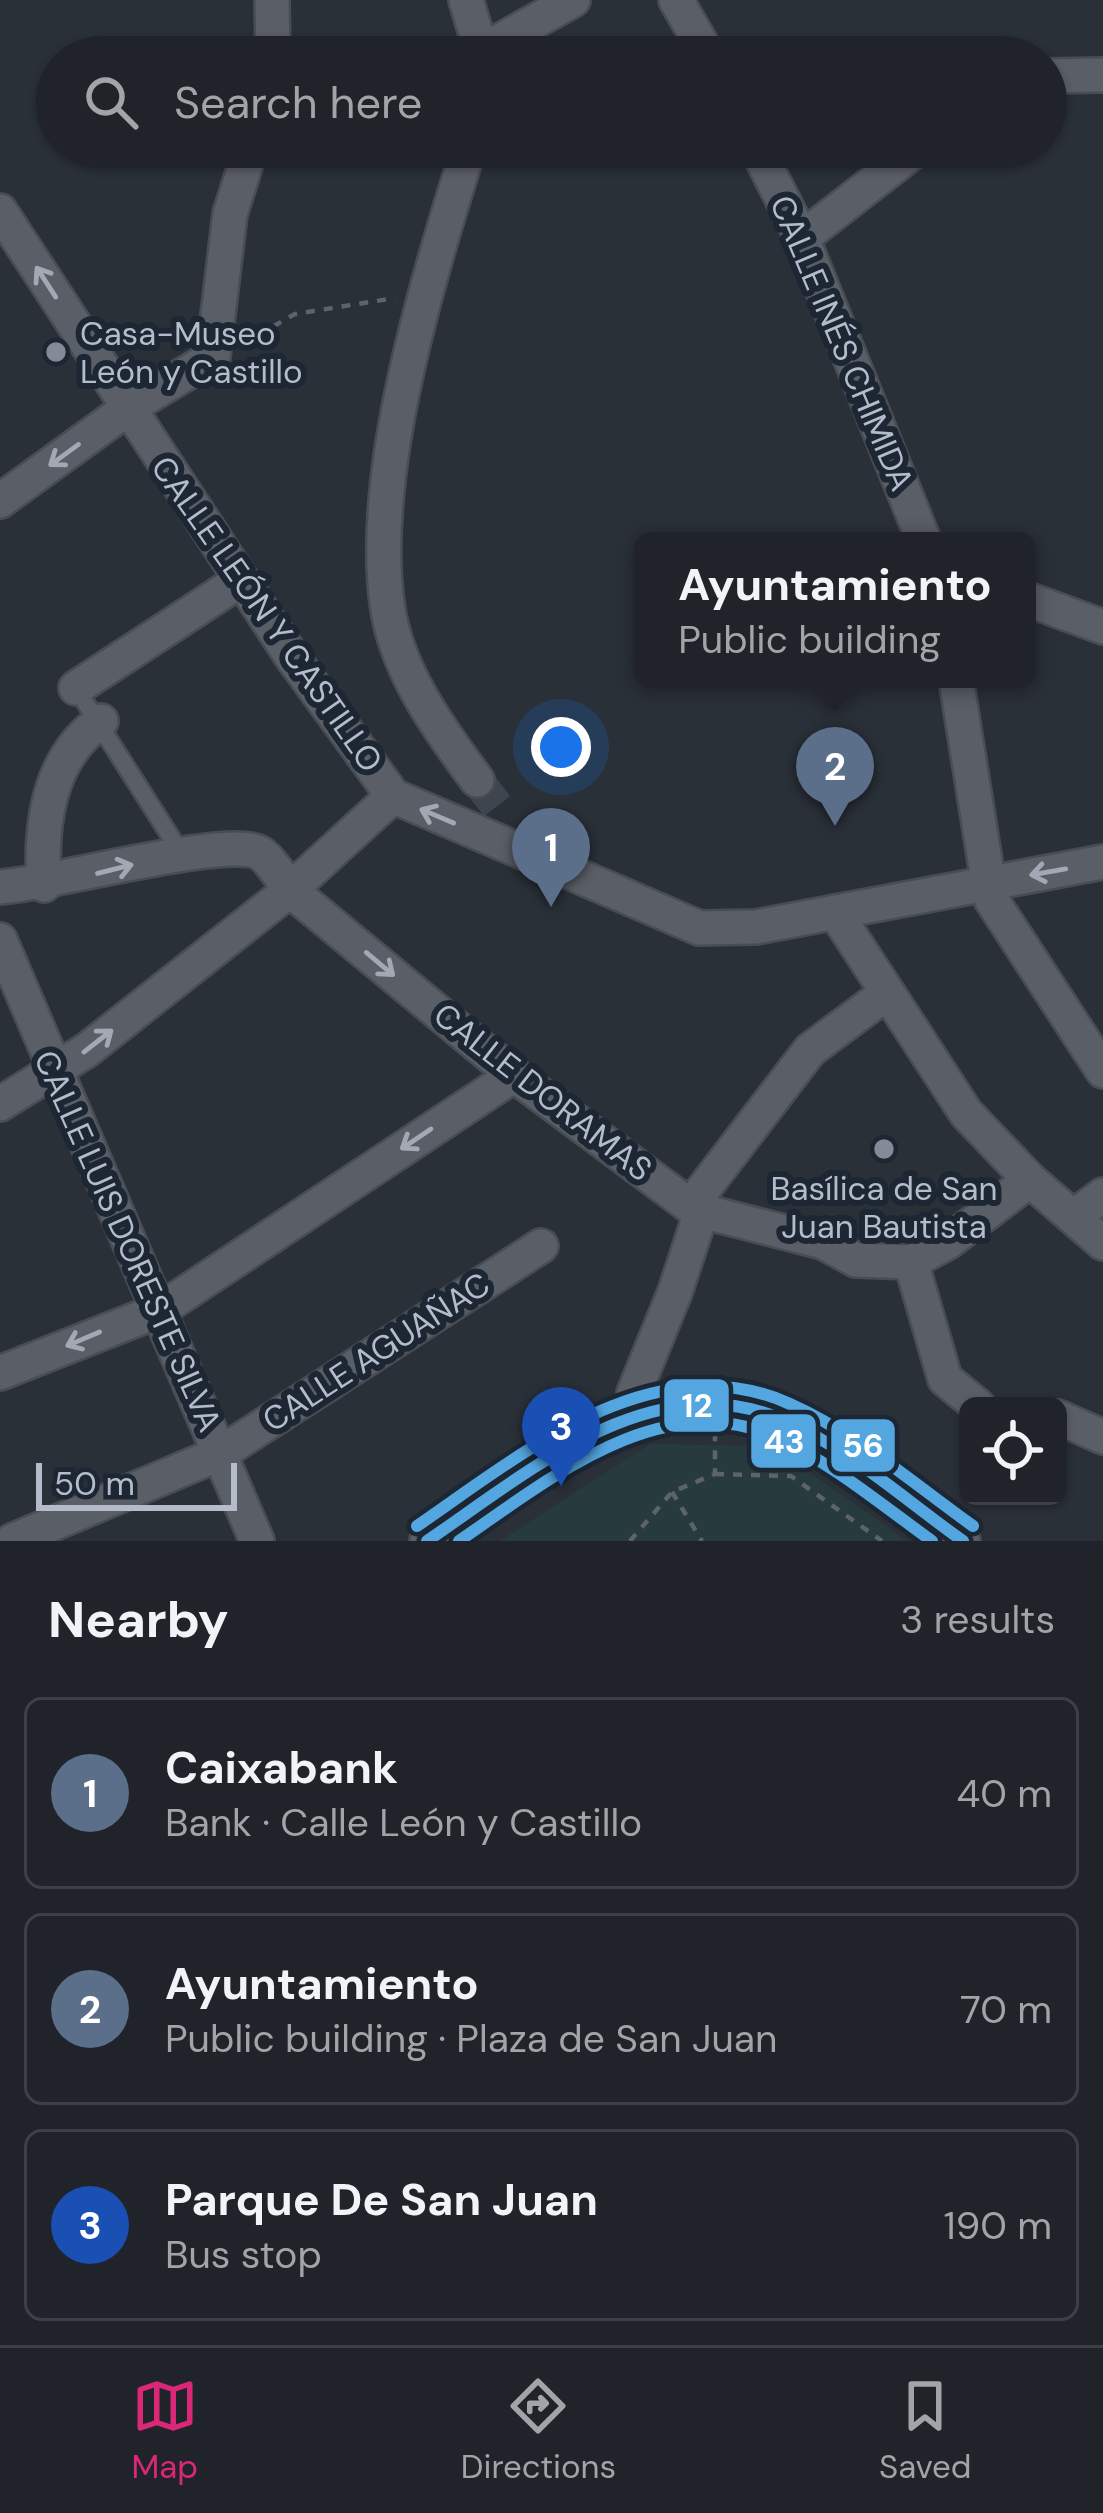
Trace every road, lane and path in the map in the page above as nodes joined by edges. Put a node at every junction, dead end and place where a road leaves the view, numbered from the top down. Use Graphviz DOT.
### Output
graph roads {
  1 [pos="272,0"];
  2 [pos="466,0"];
  3 [pos="573,0"];
  4 [pos="676,0"];
  5 [pos="273,36"];
  6 [pos="476,36"];
  7 [pos="514,36"];
  8 [pos="697,36"];
  9 [pos="1103,75"];
  10 [pos="1067,76"];
  11 [pos="244,168"];
  12 [pos="464,168"];
  13 [pos="767,168"];
  14 [pos="892,168"];
  15 [pos="0,211"];
  16 [pos="802,238"];
  17 [pos="425,294"];
  18 [pos="213,357"];
  19 [pos="127,410"];
  20 [pos="0,502"];
  21 [pos="920,532"];
  22 [pos="241,580"];
  23 [pos="1036,601"];
  24 [pos="1103,627"];
  25 [pos="76,688"];
  26 [pos="957,688"];
  27 [pos="100,721"];
  28 [pos="477,780"];
  29 [pos="393,796"];
  30 [pos="503,814"];
  31 [pos="512,848"];
  32 [pos="181,853"];
  33 [pos="1100,866"];
  34 [pos="989,883"];
  35 [pos="44,885"];
  36 [pos="0,887"];
  37 [pos="290,890"];
  38 [pos="836,912"];
  39 [pos="0,940"];
  40 [pos="887,993"];
  41 [pos="1103,1071"];
  42 [pos="53,1073"];
  43 [pos="514,1075"];
  44 [pos="0,1104"];
  45 [pos="1030,1180"];
  46 [pos="1103,1195"];
  47 [pos="694,1209"];
  48 [pos="1076,1216"];
  49 [pos="1103,1244"];
  50 [pos="541,1246"];
  51 [pos="911,1262"];
  52 [pos="160,1310"];
  53 [pos="0,1373"];
  54 [pos="967,1397"];
  55 [pos="715,1405"];
  56 [pos="640,1416"];
  57 [pos="1067,1421"];
  58 [pos="1103,1437"];
  59 [pos="221,1453"];
  60 [pos="715,1474"];
  61 [pos="672,1492"];
  62 [pos="12,1541"];
  63 [pos="257,1541"];
  64 [pos="427,1541"];
  65 [pos="630,1541"];
  66 [pos="702,1541"];
  67 [pos="883,1541"];
  68 [pos="963,1541"];
  1 -- 5 [label="street"];
  2 -- 6 [label="street"];
  3 -- 7 [label="street"];
  4 -- 8 [label="street"];
  9 -- 10 [label="street"];
  11 -- 18 [label="street"];
  12 -- 17 [label="street"];
  13 -- 16 [label="street, CALLE INÉS CHIMIDA"];
  14 -- 16 [label="street"];
  19 -- 15 [label="street, CALLE LEÓN Y CASTILLO, one-way"];
  16 -- 21 [label="street, CALLE INÉS CHIMIDA"];
  17 -- 18 [label="path"];
  17 -- 28 [label="street"];
  18 -- 19 [label="street"];
  19 -- 20 [label="street, one-way"];
  19 -- 22 [label="street, CALLE LEÓN Y CASTILLO"];
  22 -- 25 [label="street"];
  22 -- 29 [label="street, CALLE LEÓN Y CASTILLO"];
  23 -- 24 [label="street"];
  25 -- 27 [label="lane"];
  26 -- 34 [label="street"];
  27 -- 32 [label="lane"];
  27 -- 35 [label="street"];
  31 -- 29 [label="street, CALLE LEÓN Y CASTILLO, one-way"];
  29 -- 37 [label="street"];
  30 -- 31 [label="street"];
  31 -- 38 [label="street, CALLE LEÓN Y CASTILLO"];
  35 -- 32 [label="street, one-way"];
  32 -- 37 [label="street, CALLE DORAMAS"];
  33 -- 34 [label="street, one-way"];
  34 -- 38 [label="street"];
  34 -- 41 [label="street"];
  35 -- 36 [label="street"];
  42 -- 37 [label="street, one-way"];
  37 -- 43 [label="street, CALLE DORAMAS, one-way"];
  38 -- 40 [label="street"];
  39 -- 42 [label="street, CALLE LUIS DORESTE SILVA"];
  40 -- 45 [label="street"];
  40 -- 47 [label="street"];
  42 -- 44 [label="street"];
  42 -- 52 [label="street, CALLE LUIS DORESTE SILVA"];
  43 -- 47 [label="street, CALLE DORAMAS"];
  43 -- 52 [label="street, one-way"];
  45 -- 48 [label="street"];
  45 -- 51 [label="street"];
  46 -- 48 [label="street"];
  47 -- 51 [label="street, CALLE DORAMAS"];
  47 -- 56 [label="street"];
  48 -- 49 [label="street"];
  50 -- 59 [label="street, CALLE AGUAÑAC"];
  51 -- 54 [label="street"];
  52 -- 53 [label="street, one-way"];
  52 -- 59 [label="street, CALLE LUIS DORESTE SILVA"];
  55 -- 56 [label="street"];
  55 -- 60 [label="path"];
  55 -- 68 [label="street"];
  56 -- 64 [label="street"];
  57 -- 58 [label="street"];
  59 -- 62 [label="street, CALLE AGUAÑAC"];
  59 -- 63 [label="street, CALLE LUIS DORESTE SILVA"];
  60 -- 61 [label="path"];
  60 -- 67 [label="path"];
  61 -- 65 [label="path"];
  61 -- 66 [label="path"];
}
